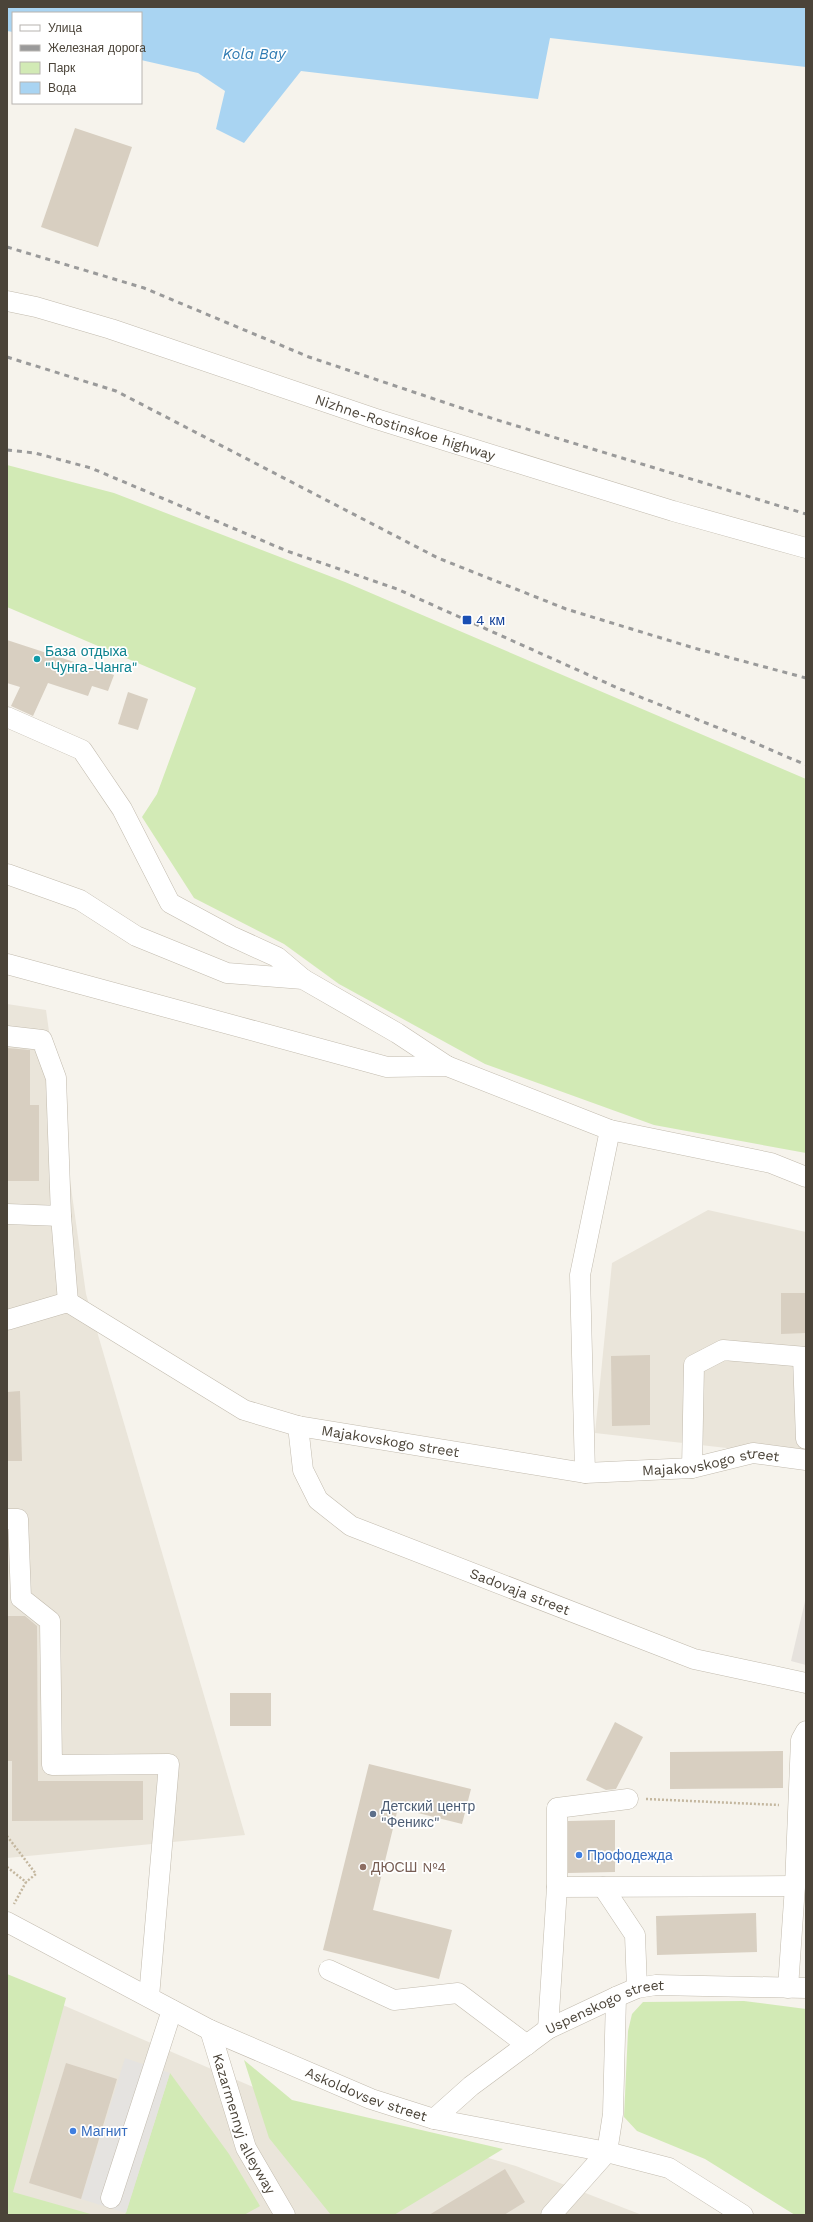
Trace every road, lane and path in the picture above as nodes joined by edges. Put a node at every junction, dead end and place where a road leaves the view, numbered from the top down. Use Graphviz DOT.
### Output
graph roads {
  1 [pos="7,301"];
  2 [pos="806,548"];
  3 [pos="7,717"];
  4 [pos="7,874"];
  5 [pos="7,964"];
  6 [pos="302,979"];
  7 [pos="7,1036"];
  8 [pos="447,1066"];
  9 [pos="610,1130"];
  10 [pos="806,1177"];
  11 [pos="7,1214"];
  12 [pos="61,1216"];
  13 [pos="68,1302"];
  14 [pos="7,1320"];
  15 [pos="804,1357"];
  16 [pos="298,1426"];
  17 [pos="806,1439"];
  18 [pos="806,1460"];
  19 [pos="692,1468"];
  20 [pos="585,1473"];
  21 [pos="7,1520"];
  22 [pos="14,1600"];
  23 [pos="806,1683"];
  24 [pos="806,1730"];
  25 [pos="628,1799"];
  26 [pos="798,1806"];
  27 [pos="7,1836"];
  28 [pos="7,1867"];
  29 [pos="26,1882"];
  30 [pos="795,1886"];
  31 [pos="557,1887"];
  32 [pos="604,1887"];
  33 [pos="9,1916"];
  34 [pos="329,1970"];
  35 [pos="636,1988"];
  36 [pos="797,1988"];
  37 [pos="149,1997"];
  38 [pos="616,1997"];
  39 [pos="172,2010"];
  40 [pos="548,2029"];
  41 [pos="210,2030"];
  42 [pos="527,2045"];
  43 [pos="434,2119"];
  44 [pos="607,2152"];
  45 [pos="111,2198"];
  46 [pos="285,2215"];
  47 [pos="551,2215"];
  48 [pos="742,2215"];
  1 -- 2 [label="street, Nizhne-Rostinskoe highway"];
  3 -- 6 [label="street"];
  4 -- 6 [label="street"];
  5 -- 8 [label="street"];
  6 -- 8 [label="street"];
  7 -- 12 [label="street"];
  8 -- 9 [label="street"];
  9 -- 10 [label="street"];
  9 -- 20 [label="street"];
  11 -- 12 [label="street"];
  12 -- 13 [label="street"];
  13 -- 14 [label="street"];
  13 -- 16 [label="street, Majakovskogo street"];
  15 -- 17 [label="street"];
  15 -- 19 [label="street"];
  16 -- 20 [label="street, Majakovskogo street"];
  16 -- 23 [label="street, Sadovaja street"];
  18 -- 19 [label="street, Majakovskogo street"];
  19 -- 20 [label="street, Majakovskogo street"];
  21 -- 22 [label="street"];
  22 -- 37 [label="street"];
  24 -- 26 [label="street"];
  25 -- 26 [label="path"];
  25 -- 31 [label="street"];
  26 -- 30 [label="street"];
  27 -- 29 [label="path"];
  28 -- 29 [label="path"];
  29 -- 33 [label="path"];
  30 -- 32 [label="street"];
  30 -- 36 [label="street"];
  31 -- 32 [label="street"];
  31 -- 40 [label="street"];
  32 -- 35 [label="street"];
  33 -- 37 [label="street, Askoldovsev street"];
  34 -- 42 [label="street"];
  35 -- 36 [label="street, Uspenskogo street"];
  35 -- 38 [label="street, Uspenskogo street"];
  37 -- 39 [label="street, Askoldovsev street"];
  38 -- 40 [label="street, Uspenskogo street"];
  38 -- 44 [label="street"];
  39 -- 41 [label="street, Askoldovsev street"];
  39 -- 45 [label="street"];
  40 -- 42 [label="street, Uspenskogo street"];
  41 -- 43 [label="street, Askoldovsev street"];
  41 -- 46 [label="street, Kazarmennyj alleyway"];
  42 -- 43 [label="street, Uspenskogo street"];
  43 -- 44 [label="street, Askoldovsev street"];
  44 -- 47 [label="street"];
  44 -- 48 [label="street, Askoldovsev street"];
}
